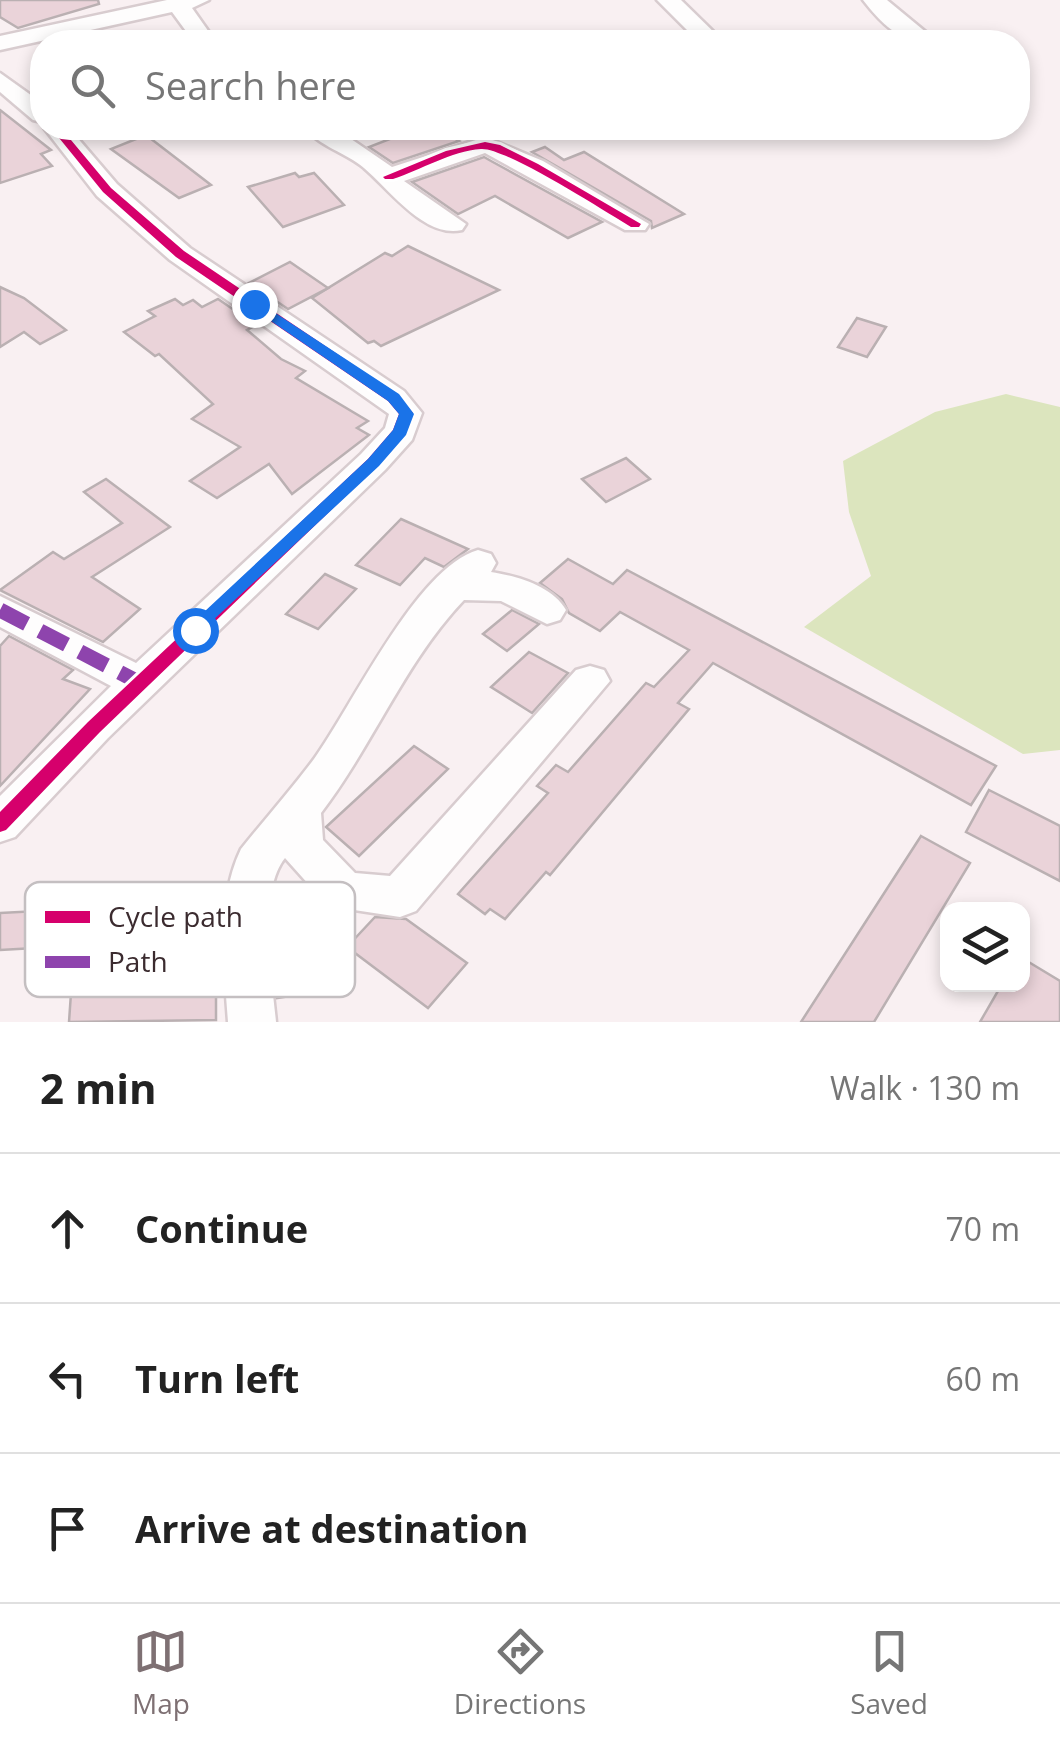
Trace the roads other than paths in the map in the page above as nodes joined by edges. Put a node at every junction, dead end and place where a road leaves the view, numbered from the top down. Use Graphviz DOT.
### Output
graph roads {
  1 [pos="668,0"];
  2 [pos="874,0"];
  3 [pos="172,2"];
  4 [pos="0,22"];
  5 [pos="56,30"];
  6 [pos="195,30"];
  7 [pos="699,30"];
  8 [pos="904,30"];
  9 [pos="11,41"];
  10 [pos="0,80"];
  11 [pos="11,102"];
  12 [pos="66,140"];
  13 [pos="335,140"];
  14 [pos="389,177"];
  15 [pos="452,224"];
  16 [pos="635,224"];
  17 [pos="0,610"];
  18 [pos="546,610"];
  19 [pos="590,681"];
  20 [pos="140,683"];
  21 [pos="298,808"];
  22 [pos="0,824"];
  23 [pos="253,882"];
  24 [pos="335,882"];
  25 [pos="355,893"];
  26 [pos="250,997"];
  27 [pos="252,1022"];
  1 -- 7 [label="street"];
  2 -- 8 [label="street"];
  3 -- 5 [label="street"];
  3 -- 6 [label="street"];
  4 -- 9 [label="street"];
  10 -- 11 [label="street"];
  12 -- 20 [label="street"];
  13 -- 14 [label="street"];
  14 -- 15 [label="street"];
  14 -- 16 [label="street"];
  17 -- 20 [label="street"];
  18 -- 21 [label="street"];
  19 -- 25 [label="street"];
  20 -- 22 [label="street"];
  21 -- 23 [label="street"];
  21 -- 24 [label="street"];
  26 -- 27 [label="street"];
}
